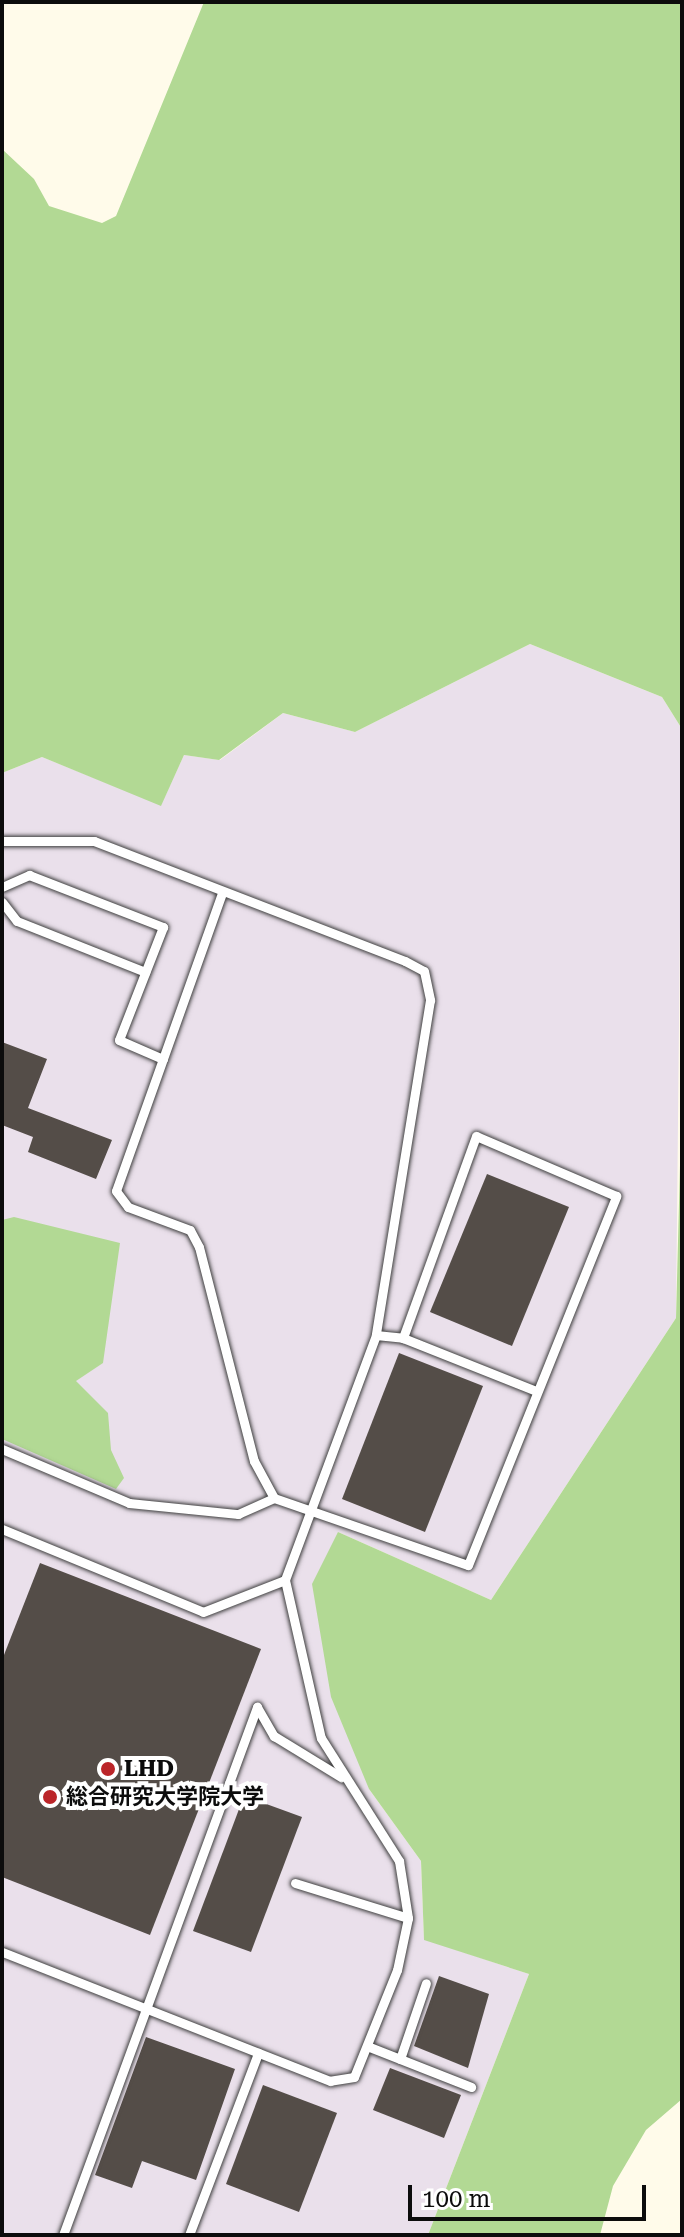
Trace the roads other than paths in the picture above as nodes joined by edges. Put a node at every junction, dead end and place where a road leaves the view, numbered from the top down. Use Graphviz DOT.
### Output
graph roads {
  1 [pos="2,841"];
  2 [pos="2,887"];
  3 [pos="222,893"];
  4 [pos="2,902"];
  5 [pos="145,972"];
  6 [pos="163,1059"];
  7 [pos="376,1335"];
  8 [pos="403,1338"];
  9 [pos="536,1391"];
  10 [pos="2,1449"];
  11 [pos="274,1498"];
  12 [pos="310,1510"];
  13 [pos="2,1529"];
  14 [pos="285,1580"];
  15 [pos="344,1779"];
  16 [pos="295,1883"];
  17 [pos="408,1918"];
  18 [pos="2,1952"];
  19 [pos="426,1983"];
  20 [pos="142,2007"];
  21 [pos="367,2046"];
  22 [pos="258,2053"];
  23 [pos="400,2059"];
  24 [pos="471,2087"];
  25 [pos="63,2235"];
  26 [pos="189,2235"];
  1 -- 3 [label="lane"];
  2 -- 5 [label="lane"];
  3 -- 6 [label="lane"];
  3 -- 7 [label="lane"];
  4 -- 5 [label="lane"];
  5 -- 6 [label="lane"];
  6 -- 11 [label="lane"];
  7 -- 8 [label="lane"];
  7 -- 12 [label="lane"];
  8 -- 9 [label="lane"];
  8 -- 9 [label="lane"];
  9 -- 12 [label="lane"];
  10 -- 11 [label="lane"];
  11 -- 12 [label="lane"];
  12 -- 14 [label="lane"];
  13 -- 14 [label="lane"];
  14 -- 15 [label="lane"];
  15 -- 17 [label="lane"];
  15 -- 20 [label="lane"];
  16 -- 17 [label="lane"];
  17 -- 21 [label="lane"];
  18 -- 20 [label="lane"];
  19 -- 23 [label="lane"];
  20 -- 22 [label="lane"];
  20 -- 25 [label="lane"];
  21 -- 22 [label="lane"];
  21 -- 23 [label="lane"];
  22 -- 26 [label="lane"];
  23 -- 24 [label="lane"];
}
